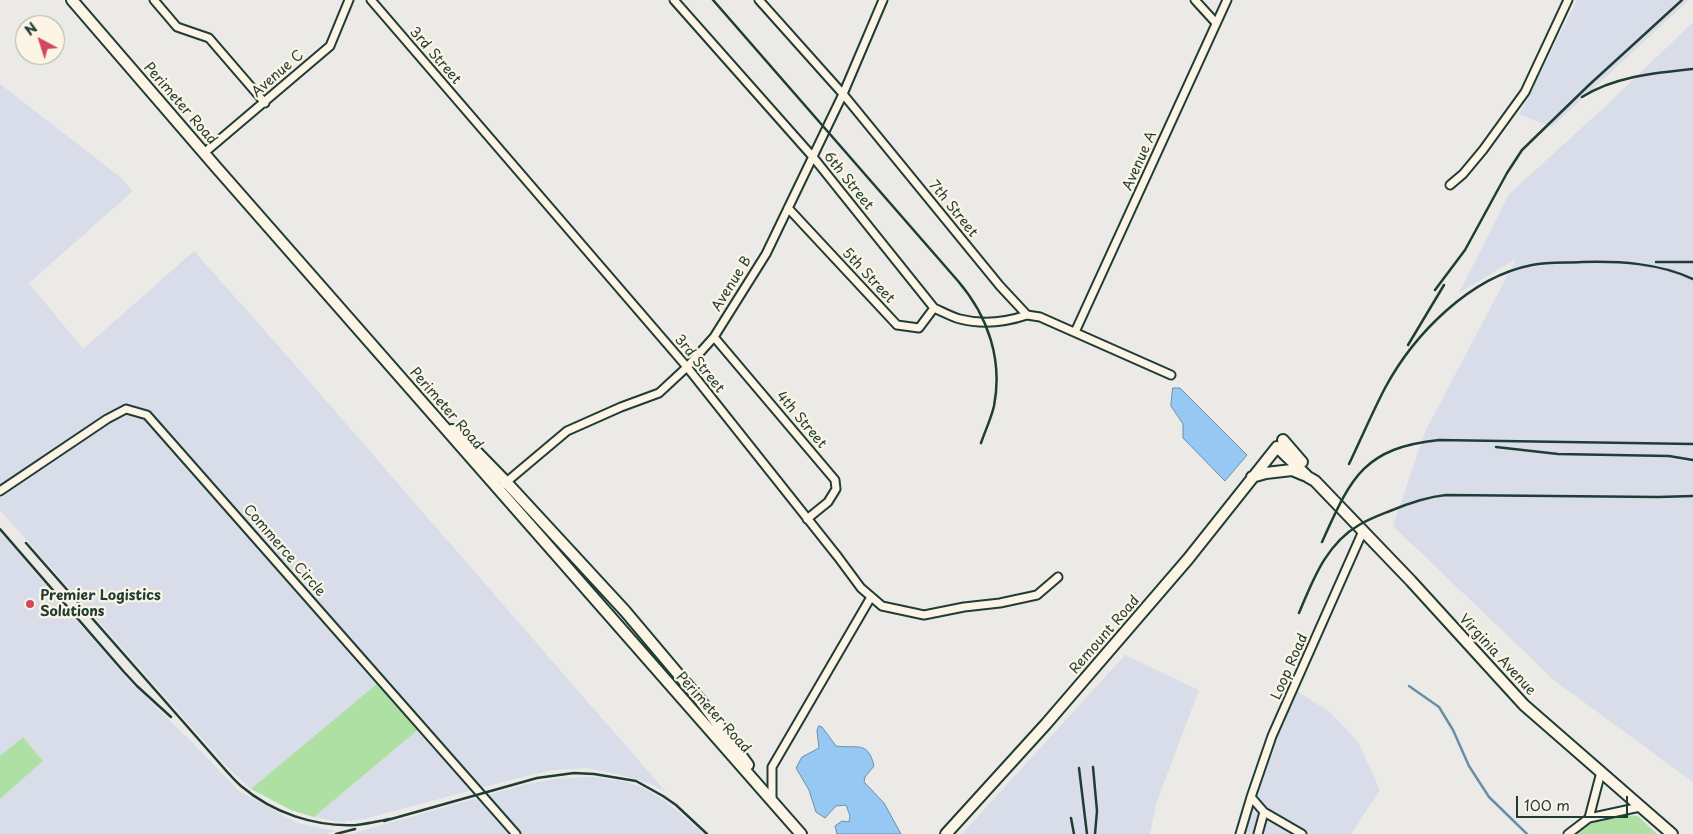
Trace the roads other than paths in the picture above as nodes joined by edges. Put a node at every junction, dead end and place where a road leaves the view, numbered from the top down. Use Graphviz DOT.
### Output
graph roads {
  1 [pos="72,0"];
  2 [pos="154,0"];
  3 [pos="348,0"];
  4 [pos="371,0"];
  5 [pos="674,0"];
  6 [pos="759,0"];
  7 [pos="883,0"];
  8 [pos="1195,0"];
  9 [pos="1227,0"];
  10 [pos="1568,0"];
  11 [pos="1216,23"];
  12 [pos="842,94"];
  13 [pos="264,102"];
  14 [pos="204,153"];
  15 [pos="813,157"];
  16 [pos="1450,185"];
  17 [pos="788,208"];
  18 [pos="934,308"];
  19 [pos="1027,315"];
  20 [pos="1076,332"];
  21 [pos="714,337"];
  22 [pos="687,367"];
  23 [pos="1171,375"];
  24 [pos="1280,443"];
  25 [pos="1251,478"];
  26 [pos="1312,479"];
  27 [pos="502,486"];
  28 [pos="0,491"];
  29 [pos="807,518"];
  30 [pos="1363,531"];
  31 [pos="1058,578"];
  32 [pos="871,597"];
  33 [pos="657,650"];
  34 [pos="648,660"];
  35 [pos="1601,772"];
  36 [pos="764,791"];
  37 [pos="1251,797"];
  38 [pos="772,800"];
  39 [pos="1640,806"];
  40 [pos="1264,812"];
  41 [pos="1590,818"];
  42 [pos="516,834"];
  43 [pos="801,834"];
  44 [pos="946,834"];
  45 [pos="1240,834"];
  46 [pos="1258,834"];
  47 [pos="1302,834"];
  48 [pos="1568,834"];
  49 [pos="1672,834"];
  1 -- 14 [label="street, Perimeter Road"];
  2 -- 13 [label="street"];
  3 -- 13 [label="street, Avenue C"];
  4 -- 22 [label="street, 3rd Street"];
  5 -- 15 [label="street, 6th Street"];
  6 -- 12 [label="street, 7th Street"];
  7 -- 12 [label="street, Avenue B"];
  8 -- 11 [label="street"];
  9 -- 11 [label="street, Avenue A"];
  10 -- 16 [label="street"];
  11 -- 20 [label="street, Avenue A"];
  12 -- 15 [label="street, Avenue B"];
  12 -- 19 [label="street, 7th Street"];
  13 -- 14 [label="street, Avenue C"];
  14 -- 27 [label="street, Perimeter Road"];
  15 -- 17 [label="street, Avenue B"];
  15 -- 18 [label="street, 6th Street"];
  17 -- 18 [label="street, 5th Street"];
  17 -- 21 [label="street, Avenue B"];
  18 -- 19 [label="street, 6th Street"];
  19 -- 20 [label="street"];
  20 -- 23 [label="street"];
  21 -- 22 [label="street, Avenue B"];
  21 -- 29 [label="street, 4th Street"];
  22 -- 27 [label="street, Avenue B"];
  22 -- 29 [label="street, 3rd Street"];
  24 -- 25 [label="street, Remount Road"];
  24 -- 26 [label="street, Virginia Avenue"];
  25 -- 26 [label="street"];
  25 -- 44 [label="street, Remount Road"];
  26 -- 30 [label="street, Virginia Avenue"];
  27 -- 33 [label="street"];
  27 -- 34 [label="street, Perimeter Road"];
  28 -- 42 [label="street, Commerce Circle"];
  29 -- 32 [label="street, 3rd Street"];
  30 -- 35 [label="street, Virginia Avenue"];
  30 -- 37 [label="street, Loop Road"];
  31 -- 32 [label="street, 3rd Street"];
  32 -- 38 [label="street"];
  33 -- 34 [label="street"];
  33 -- 36 [label="street"];
  34 -- 36 [label="street, Perimeter Road"];
  35 -- 39 [label="street, Virginia Avenue"];
  35 -- 41 [label="street"];
  36 -- 38 [label="street, Perimeter Road"];
  37 -- 40 [label="street"];
  37 -- 45 [label="street, Loop Road"];
  38 -- 43 [label="street, Perimeter Road"];
  39 -- 41 [label="street"];
  39 -- 49 [label="street, Virginia Avenue"];
  40 -- 46 [label="street"];
  40 -- 47 [label="street"];
  41 -- 48 [label="street"];
}
